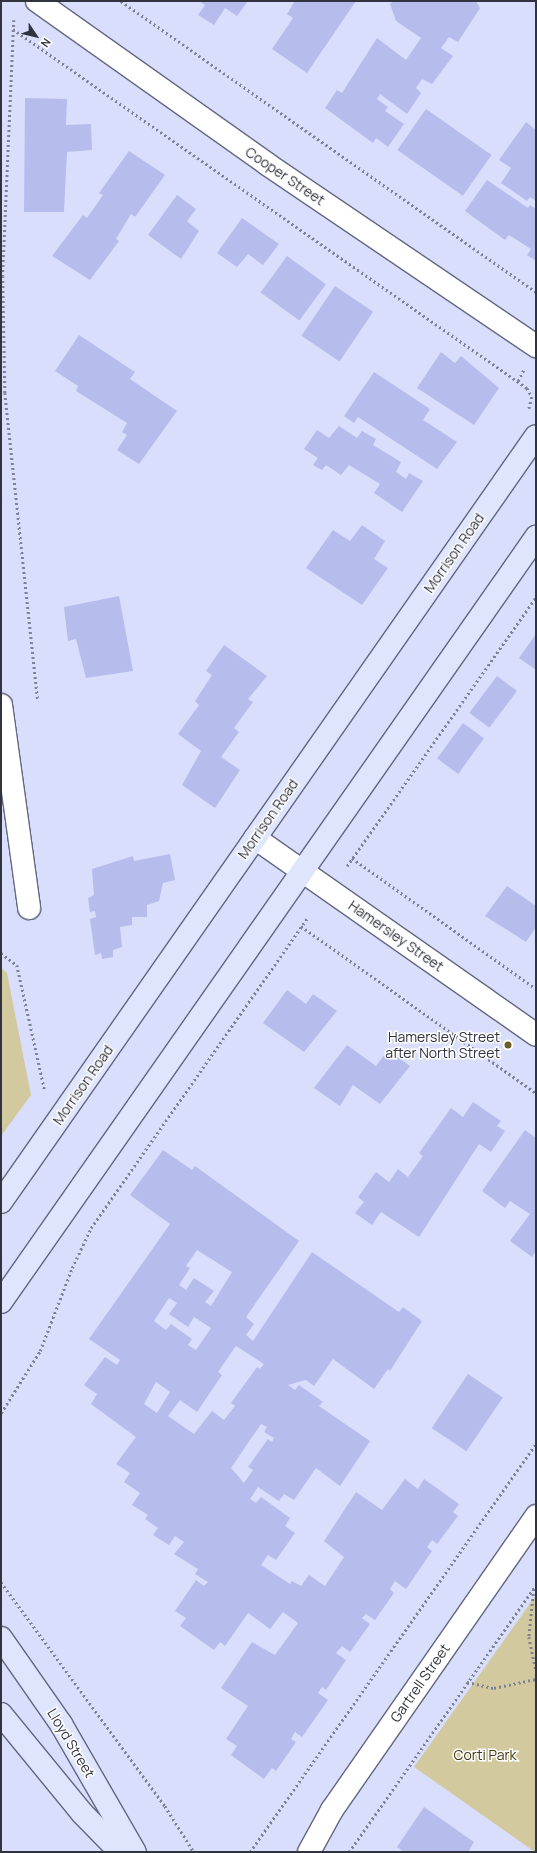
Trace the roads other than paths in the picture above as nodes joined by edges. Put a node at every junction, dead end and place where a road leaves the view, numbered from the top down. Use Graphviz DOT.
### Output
graph roads {
  1 [pos="37,1"];
  2 [pos="536,346"];
  3 [pos="536,436"];
  4 [pos="536,537"];
  5 [pos="1,705"];
  6 [pos="255,838"];
  7 [pos="302,870"];
  8 [pos="29,908"];
  9 [pos="536,1035"];
  10 [pos="1,1202"];
  11 [pos="1,1302"];
  12 [pos="536,1516"];
  13 [pos="1,1638"];
  14 [pos="1,1714"];
  15 [pos="120,1852"];
  16 [pos="135,1852"];
  17 [pos="309,1852"];
  1 -- 2 [label="street, Cooper Street"];
  3 -- 6 [label="main road, Morrison Road"];
  4 -- 7 [label="main road"];
  5 -- 8 [label="street"];
  6 -- 7 [label="street, Hamersley Street"];
  6 -- 10 [label="main road, Morrison Road"];
  7 -- 9 [label="street, Hamersley Street"];
  7 -- 11 [label="main road"];
  12 -- 17 [label="street, Gartrell Street"];
  13 -- 16 [label="main road, Lloyd Street"];
  14 -- 15 [label="main road"];
}
